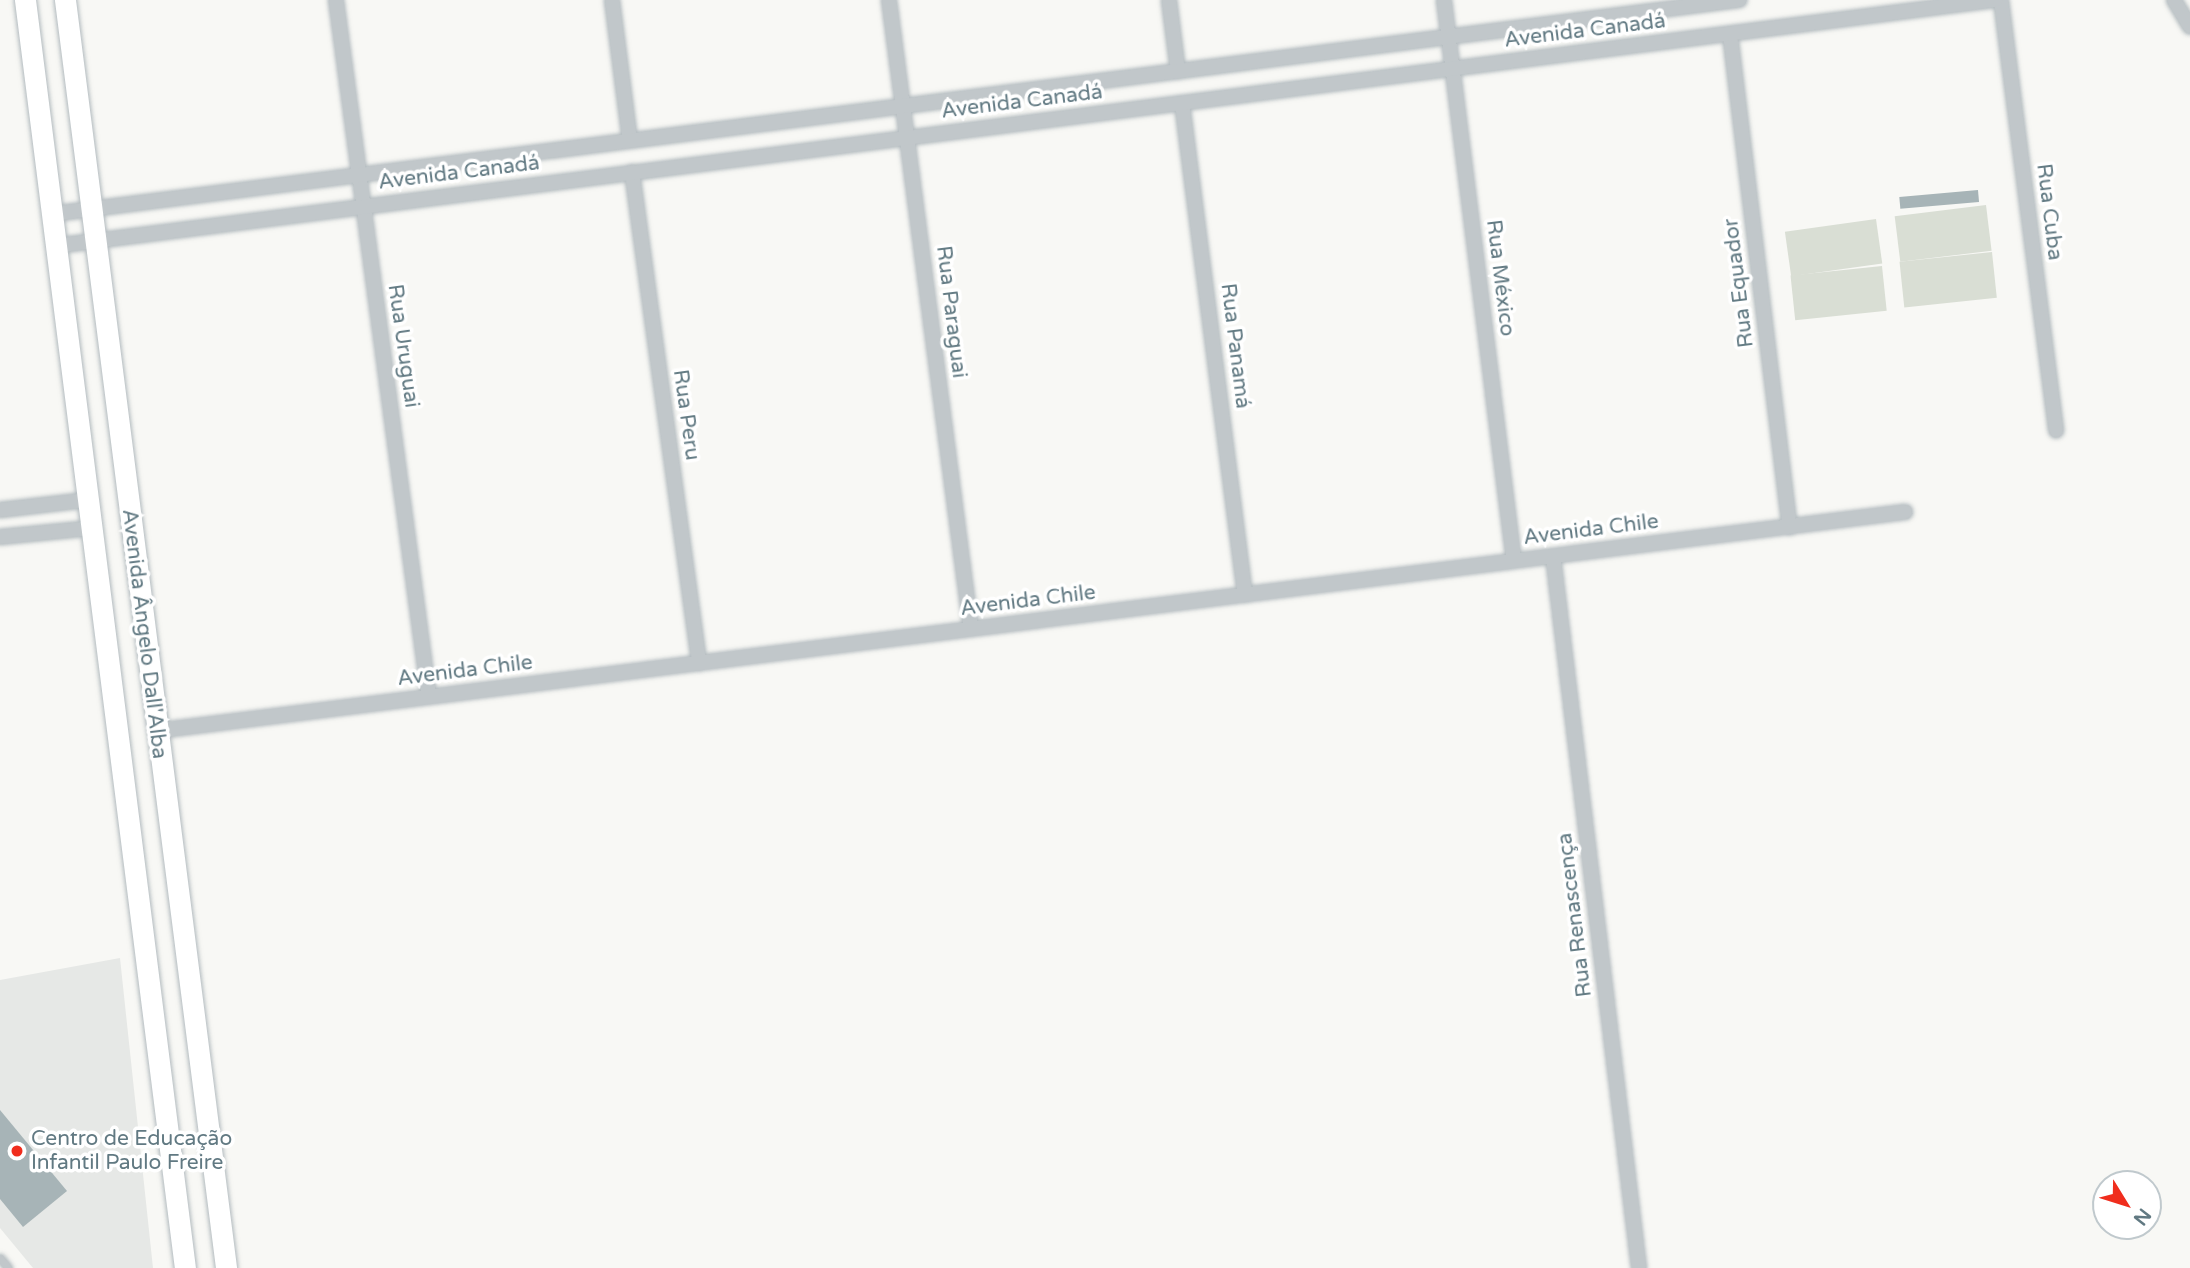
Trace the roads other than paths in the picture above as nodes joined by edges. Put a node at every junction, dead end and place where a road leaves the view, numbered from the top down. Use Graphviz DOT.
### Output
graph roads {
  1 [pos="25,0"];
  2 [pos="65,0"];
  3 [pos="336,0"];
  4 [pos="612,0"];
  5 [pos="889,0"];
  6 [pos="1169,0"];
  7 [pos="1444,0"];
  8 [pos="1739,0"];
  9 [pos="1995,0"];
  10 [pos="2001,0"];
  11 [pos="2174,0"];
  12 [pos="1721,1"];
  13 [pos="2190,27"];
  14 [pos="1730,34"];
  15 [pos="1448,37"];
  16 [pos="1452,69"];
  17 [pos="1178,71"];
  18 [pos="1182,103"];
  19 [pos="902,106"];
  20 [pos="907,137"];
  21 [pos="630,140"];
  22 [pos="632,172"];
  23 [pos="359,174"];
  24 [pos="364,206"];
  25 [pos="89,209"];
  26 [pos="52,214"];
  27 [pos="93,240"];
  28 [pos="55,246"];
  29 [pos="2056,429"];
  30 [pos="88,500"];
  31 [pos="0,510"];
  32 [pos="1905,512"];
  33 [pos="1790,527"];
  34 [pos="91,528"];
  35 [pos="0,537"];
  36 [pos="1553,556"];
  37 [pos="1514,561"];
  38 [pos="1245,595"];
  39 [pos="971,629"];
  40 [pos="699,663"];
  41 [pos="429,697"];
  42 [pos="156,732"];
  43 [pos="0,1258"];
  44 [pos="8,1268"];
  45 [pos="185,1268"];
  46 [pos="226,1268"];
  47 [pos="1639,1268"];
  1 -- 26 [label="main road, Avenida Ângelo Dall'Alba"];
  2 -- 25 [label="main road, Avenida Ângelo Dall'Alba"];
  3 -- 23 [label="street, Rua Uruguai"];
  4 -- 21 [label="street"];
  5 -- 19 [label="street, Rua Paraguai"];
  6 -- 17 [label="street"];
  7 -- 15 [label="street, Rua México"];
  8 -- 12 [label="street, Avenida Canadá"];
  9 -- 14 [label="street, Avenida Canadá"];
  10 -- 29 [label="street, Rua Cuba"];
  11 -- 13 [label="street"];
  12 -- 15 [label="street, Avenida Canadá"];
  14 -- 16 [label="street, Avenida Canadá"];
  14 -- 33 [label="street, Rua Equador"];
  15 -- 16 [label="street, Rua México"];
  15 -- 17 [label="street, Avenida Canadá"];
  16 -- 18 [label="street, Avenida Canadá"];
  16 -- 37 [label="street, Rua México"];
  17 -- 19 [label="street, Avenida Canadá"];
  18 -- 20 [label="street, Avenida Canadá"];
  18 -- 38 [label="street, Rua Panamá"];
  19 -- 20 [label="street, Rua Paraguai"];
  19 -- 21 [label="street, Avenida Canadá"];
  20 -- 22 [label="street, Avenida Canadá"];
  20 -- 39 [label="street, Rua Paraguai"];
  21 -- 23 [label="street, Avenida Canadá"];
  22 -- 24 [label="street, Avenida Canadá"];
  22 -- 40 [label="street, Rua Peru"];
  23 -- 24 [label="street, Rua Uruguai"];
  23 -- 25 [label="street, Avenida Canadá"];
  24 -- 27 [label="street, Avenida Canadá"];
  24 -- 41 [label="street, Rua Uruguai"];
  25 -- 26 [label="street, Avenida Canadá"];
  25 -- 27 [label="main road, Avenida Ângelo Dall'Alba"];
  26 -- 28 [label="main road, Avenida Ângelo Dall'Alba"];
  27 -- 28 [label="street, Avenida Canadá"];
  27 -- 42 [label="main road, Avenida Ângelo Dall'Alba"];
  28 -- 30 [label="main road, Avenida Ângelo Dall'Alba"];
  30 -- 31 [label="street"];
  30 -- 34 [label="main road, Avenida Ângelo Dall'Alba"];
  32 -- 33 [label="street, Avenida Chile"];
  33 -- 36 [label="street, Avenida Chile"];
  34 -- 35 [label="street"];
  34 -- 45 [label="main road, Avenida Ângelo Dall'Alba"];
  36 -- 37 [label="street, Avenida Chile"];
  36 -- 47 [label="street, Rua Renascença"];
  37 -- 38 [label="street, Avenida Chile"];
  38 -- 39 [label="street, Avenida Chile"];
  39 -- 40 [label="street, Avenida Chile"];
  40 -- 41 [label="street, Avenida Chile"];
  41 -- 42 [label="street, Avenida Chile"];
  42 -- 46 [label="main road, Avenida Ângelo Dall'Alba"];
  43 -- 44 [label="lane"];
}
